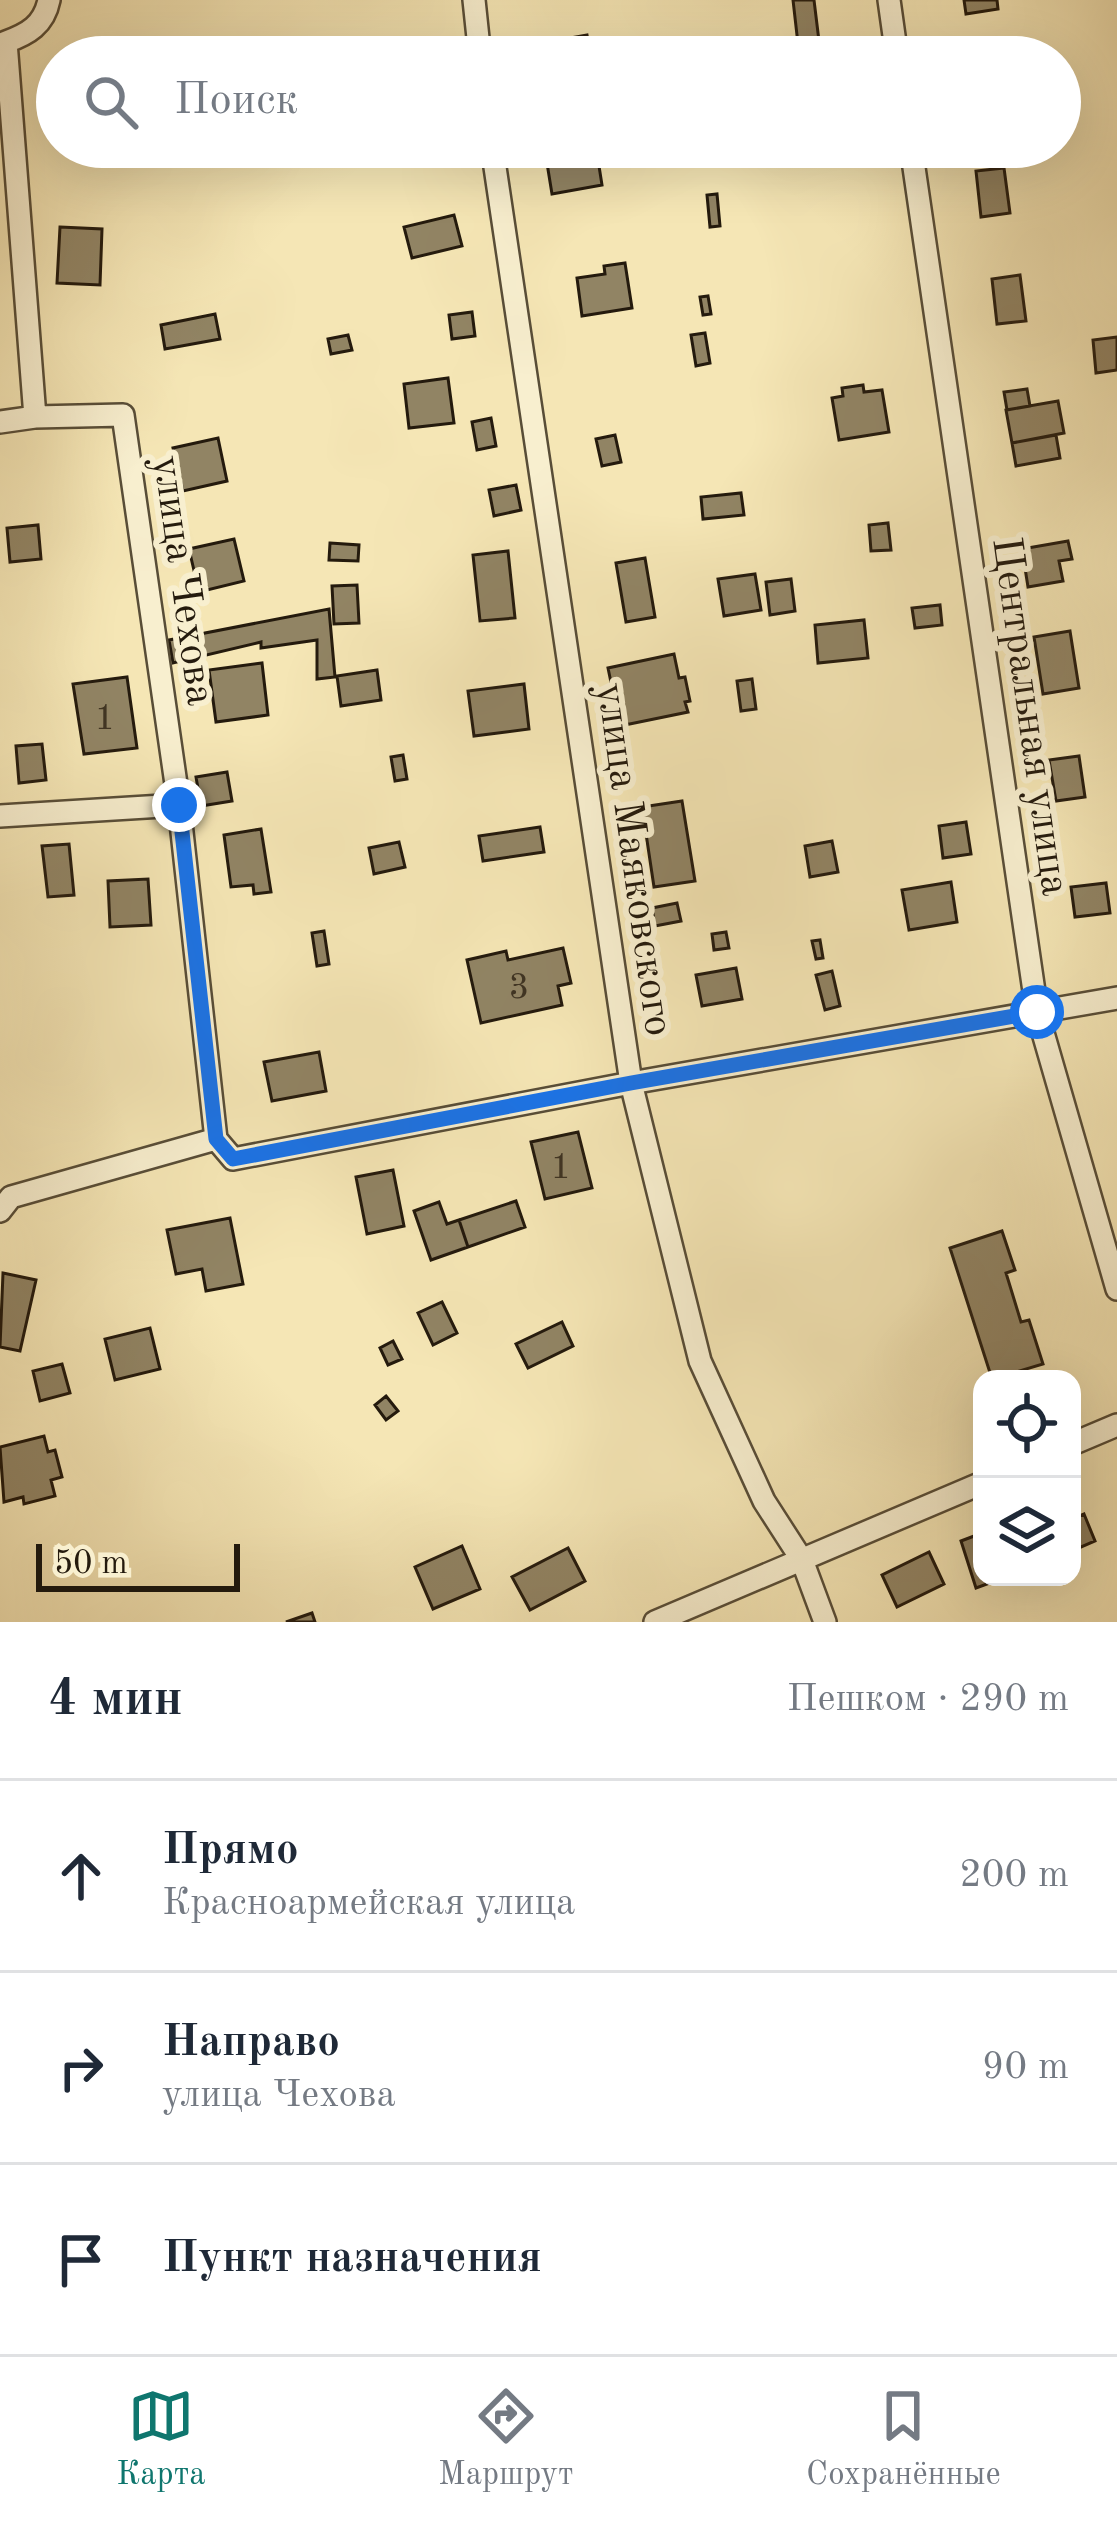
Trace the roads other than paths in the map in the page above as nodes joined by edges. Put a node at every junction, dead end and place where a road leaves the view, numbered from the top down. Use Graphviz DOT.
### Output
graph roads {
  1 [pos="49,0"];
  2 [pos="473,0"];
  3 [pos="889,0"];
  4 [pos="477,36"];
  5 [pos="894,36"];
  6 [pos="3,43"];
  7 [pos="495,168"];
  8 [pos="913,168"];
  9 [pos="35,417"];
  10 [pos="0,422"];
  11 [pos="179,805"];
  12 [pos="0,816"];
  13 [pos="1117,998"];
  14 [pos="1037,1012"];
  15 [pos="631,1083"];
  16 [pos="216,1139"];
  17 [pos="0,1211"];
  18 [pos="1117,1289"];
  19 [pos="1117,1425"];
  20 [pos="1081,1440"];
  21 [pos="973,1487"];
  22 [pos="802,1561"];
  23 [pos="655,1622"];
  24 [pos="825,1622"];
  1 -- 6 [label="street"];
  2 -- 4 [label="street"];
  3 -- 5 [label="street"];
  6 -- 9 [label="street"];
  7 -- 15 [label="street, улица Маяковского"];
  8 -- 14 [label="street, Центральная улица"];
  9 -- 10 [label="street"];
  9 -- 11 [label="street, улица Чехова"];
  11 -- 12 [label="street"];
  11 -- 16 [label="street, улица Чехова"];
  13 -- 14 [label="street"];
  14 -- 15 [label="street"];
  14 -- 18 [label="street, Центральная улица"];
  15 -- 16 [label="street"];
  15 -- 22 [label="street, улица Маяковского"];
  16 -- 17 [label="street"];
  19 -- 20 [label="street"];
  21 -- 22 [label="street"];
  22 -- 23 [label="street"];
  22 -- 24 [label="street, улица Маяковского"];
}
